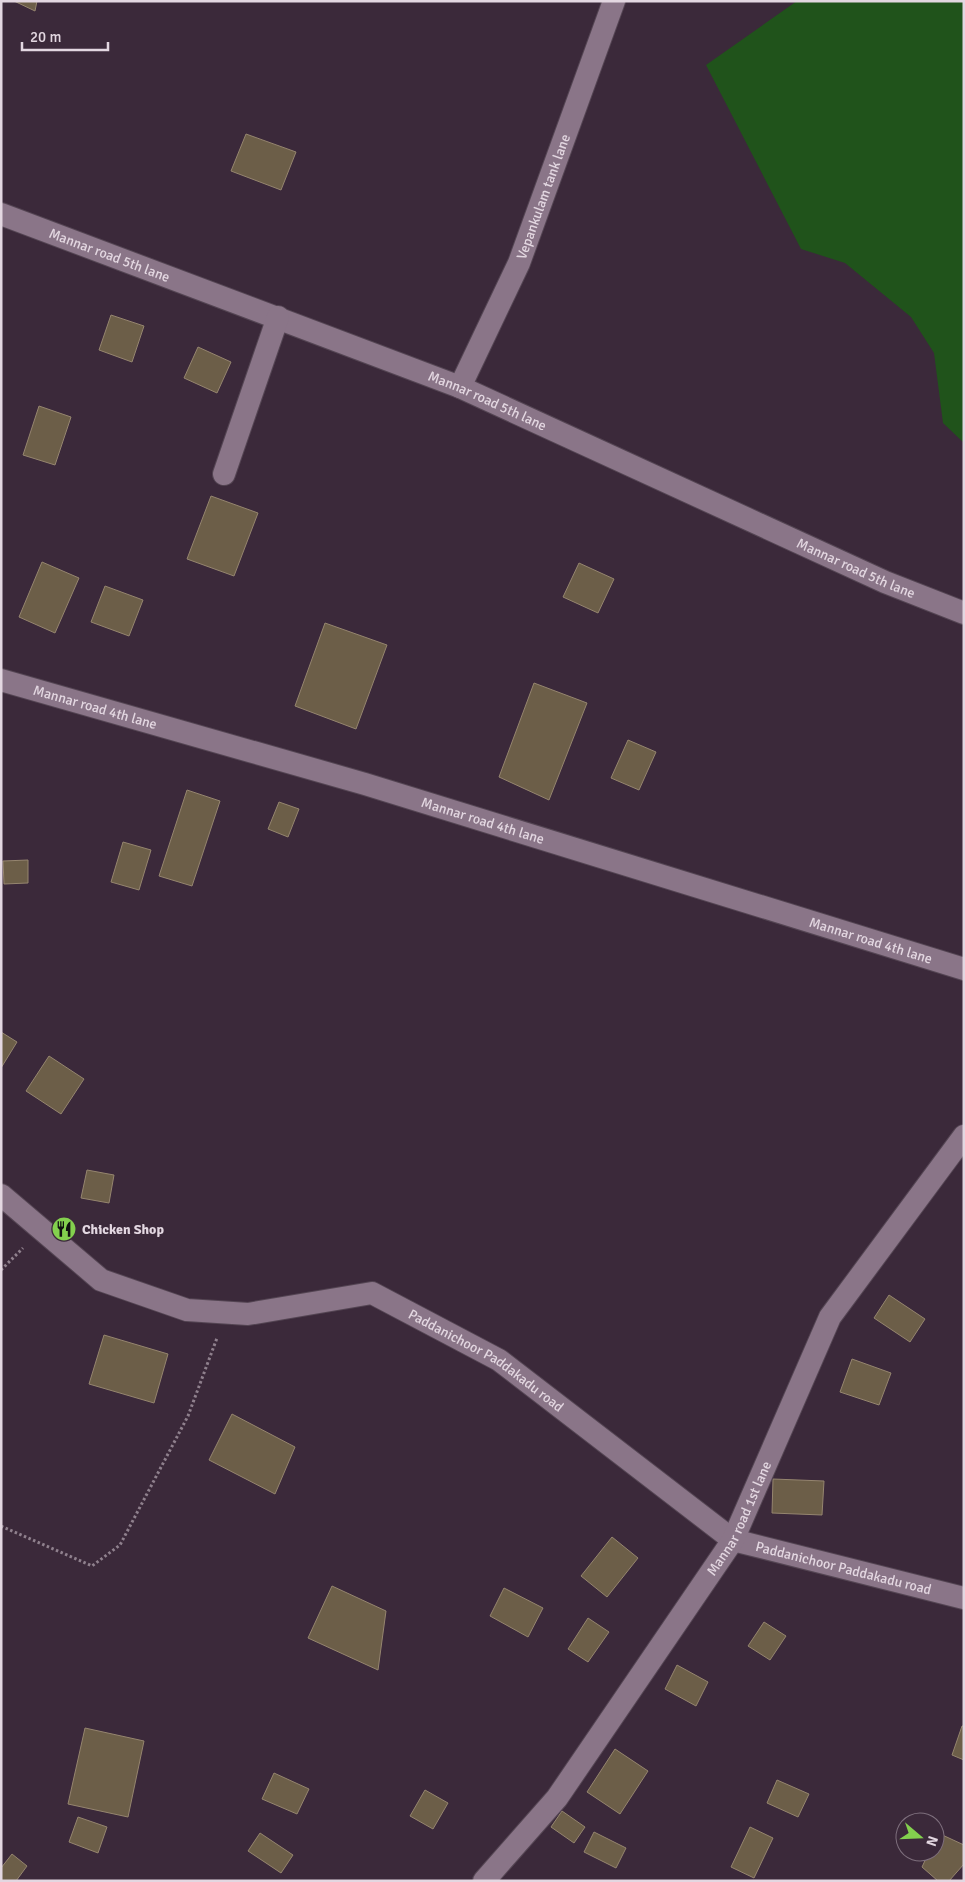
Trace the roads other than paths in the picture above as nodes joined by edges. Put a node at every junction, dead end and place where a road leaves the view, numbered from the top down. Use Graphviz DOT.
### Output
graph roads {
  1 [pos="614,1"];
  2 [pos="1,214"];
  3 [pos="278,317"];
  4 [pos="460,387"];
  5 [pos="224,474"];
  6 [pos="964,613"];
  7 [pos="1,680"];
  8 [pos="964,969"];
  9 [pos="964,1136"];
  10 [pos="1,1195"];
  11 [pos="734,1540"];
  12 [pos="964,1598"];
  13 [pos="484,1881"];
  1 -- 4 [label="street, Vepankulam tank lane"];
  2 -- 3 [label="street, Mannar road 5th lane"];
  3 -- 4 [label="street, Mannar road 5th lane"];
  3 -- 5 [label="street"];
  4 -- 6 [label="street, Mannar road 5th lane"];
  7 -- 8 [label="street, Mannar road 4th lane"];
  9 -- 11 [label="street, Mannar road 1st lane"];
  10 -- 11 [label="street, Paddanichoor Paddakadu road"];
  11 -- 12 [label="street, Paddanichoor Paddakadu road"];
  11 -- 13 [label="street, Mannar road 1st lane"];
}
